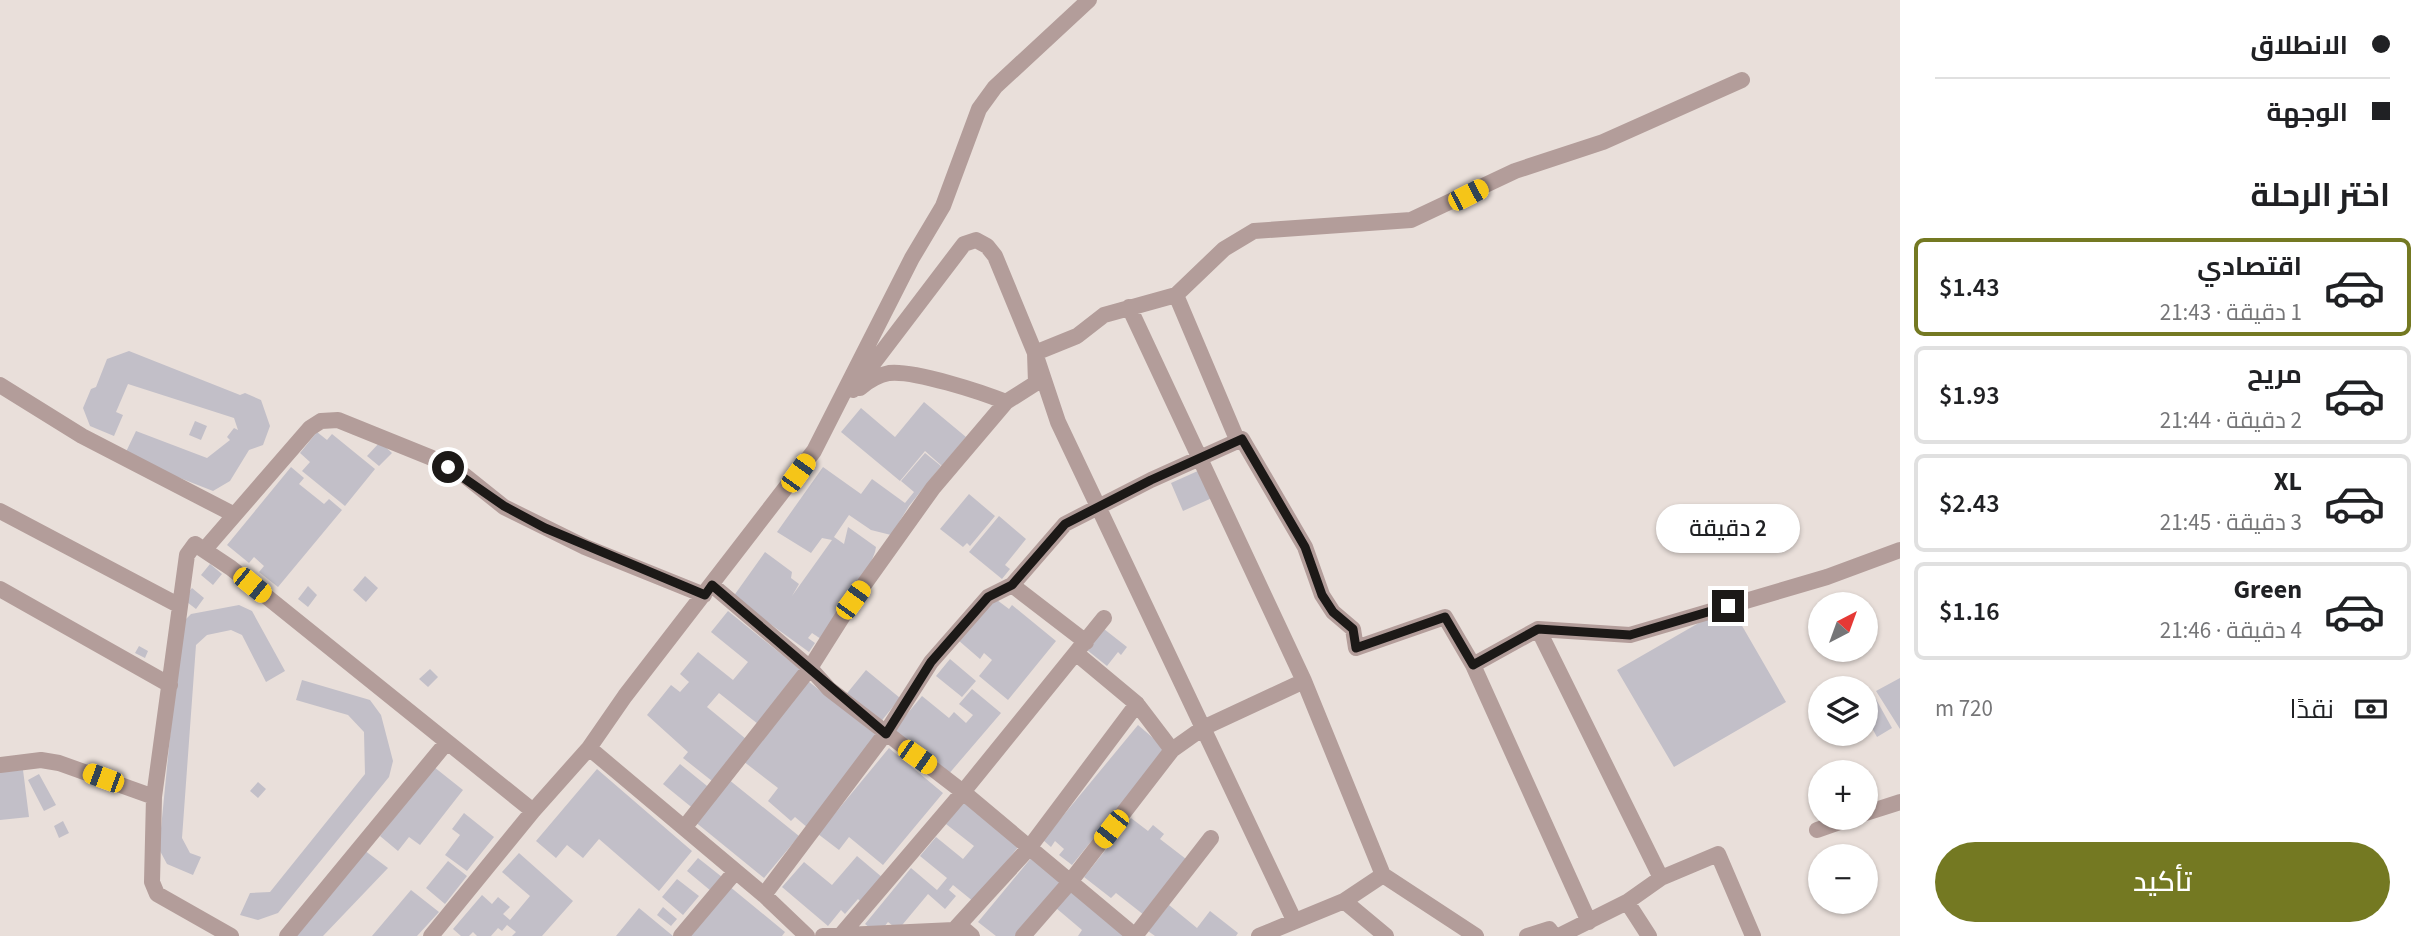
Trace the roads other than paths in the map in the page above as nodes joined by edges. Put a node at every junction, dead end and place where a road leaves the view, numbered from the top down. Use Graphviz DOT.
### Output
graph roads {
  1 [pos="1089,0"];
  2 [pos="1742,80"];
  3 [pos="1176,296"];
  4 [pos="1129,307"];
  5 [pos="1035,353"];
  6 [pos="0,385"];
  7 [pos="1006,402"];
  8 [pos="838,409"];
  9 [pos="1242,439"];
  10 [pos="1201,460"];
  11 [pos="1098,507"];
  12 [pos="0,511"];
  13 [pos="233,514"];
  14 [pos="205,549"];
  15 [pos="1900,550"];
  16 [pos="1012,585"];
  17 [pos="0,589"];
  18 [pos="708,590"];
  19 [pos="180,606"];
  20 [pos="1104,618"];
  21 [pos="1538,629"];
  22 [pos="1081,648"];
  23 [pos="1473,665"];
  24 [pos="810,668"];
  25 [pos="1304,681"];
  26 [pos="170,685"];
  27 [pos="1137,704"];
  28 [pos="1203,728"];
  29 [pos="886,734"];
  30 [pos="447,742"];
  31 [pos="589,748"];
  32 [pos="1172,750"];
  33 [pos="0,765"];
  34 [pos="964,792"];
  35 [pos="155,797"];
  36 [pos="1900,802"];
  37 [pos="1878,809"];
  38 [pos="533,811"];
  39 [pos="684,828"];
  40 [pos="1211,838"];
  41 [pos="1029,848"];
  42 [pos="735,872"];
  43 [pos="1383,875"];
  44 [pos="1661,878"];
  45 [pos="1070,882"];
  46 [pos="764,895"];
  47 [pos="1344,901"];
  48 [pos="1627,902"];
  49 [pos="1294,920"];
  50 [pos="1589,922"];
  51 [pos="954,930"];
  52 [pos="439,933"];
  53 [pos="841,935"];
  54 [pos="231,936"];
  55 [pos="287,936"];
  56 [pos="681,936"];
  57 [pos="807,936"];
  58 [pos="823,936"];
  59 [pos="972,936"];
  60 [pos="1023,936"];
  61 [pos="1135,936"];
  62 [pos="1259,936"];
  63 [pos="1386,936"];
  64 [pos="1476,936"];
  65 [pos="1527,936"];
  66 [pos="1557,936"];
  67 [pos="1649,936"];
  68 [pos="1753,936"];
  1 -- 8 [label="street"];
  2 -- 3 [label="street"];
  3 -- 4 [label="street"];
  3 -- 9 [label="street"];
  4 -- 5 [label="street"];
  4 -- 10 [label="street"];
  5 -- 7 [label="street"];
  5 -- 8 [label="street"];
  5 -- 11 [label="street"];
  6 -- 13 [label="street"];
  7 -- 8 [label="street"];
  7 -- 24 [label="street"];
  8 -- 18 [label="street"];
  9 -- 10 [label="street"];
  9 -- 23 [label="street"];
  10 -- 11 [label="street"];
  10 -- 25 [label="street"];
  11 -- 16 [label="street"];
  11 -- 28 [label="street"];
  12 -- 19 [label="street"];
  13 -- 14 [label="street"];
  13 -- 18 [label="street"];
  14 -- 19 [label="street"];
  14 -- 30 [label="street"];
  15 -- 21 [label="street"];
  16 -- 22 [label="street"];
  16 -- 29 [label="street"];
  17 -- 26 [label="street"];
  18 -- 24 [label="street"];
  18 -- 31 [label="street"];
  19 -- 26 [label="street"];
  20 -- 22 [label="street"];
  21 -- 23 [label="street"];
  21 -- 44 [label="street"];
  22 -- 27 [label="street"];
  22 -- 34 [label="street"];
  23 -- 50 [label="street"];
  24 -- 29 [label="street"];
  24 -- 39 [label="street"];
  25 -- 28 [label="street"];
  25 -- 43 [label="street"];
  26 -- 35 [label="street"];
  27 -- 32 [label="street"];
  27 -- 41 [label="street"];
  28 -- 32 [label="street"];
  28 -- 49 [label="street"];
  29 -- 34 [label="street"];
  29 -- 46 [label="street"];
  30 -- 38 [label="street"];
  30 -- 55 [label="street"];
  31 -- 38 [label="street"];
  31 -- 39 [label="street"];
  32 -- 45 [label="street"];
  33 -- 35 [label="street"];
  34 -- 41 [label="street"];
  34 -- 53 [label="street"];
  35 -- 54 [label="street"];
  36 -- 37 [label="street"];
  38 -- 52 [label="street"];
  39 -- 42 [label="street"];
  40 -- 61 [label="street"];
  41 -- 45 [label="street"];
  41 -- 51 [label="street"];
  42 -- 46 [label="street"];
  42 -- 56 [label="street"];
  43 -- 47 [label="street"];
  43 -- 64 [label="street"];
  44 -- 48 [label="street"];
  44 -- 68 [label="street"];
  45 -- 60 [label="street"];
  45 -- 61 [label="street"];
  46 -- 57 [label="street"];
  47 -- 49 [label="street"];
  47 -- 63 [label="street"];
  48 -- 50 [label="street"];
  48 -- 67 [label="street"];
  49 -- 62 [label="street"];
  50 -- 66 [label="street"];
  51 -- 53 [label="street"];
  51 -- 59 [label="street"];
  53 -- 58 [label="street"];
  65 -- 66 [label="street"];
}
